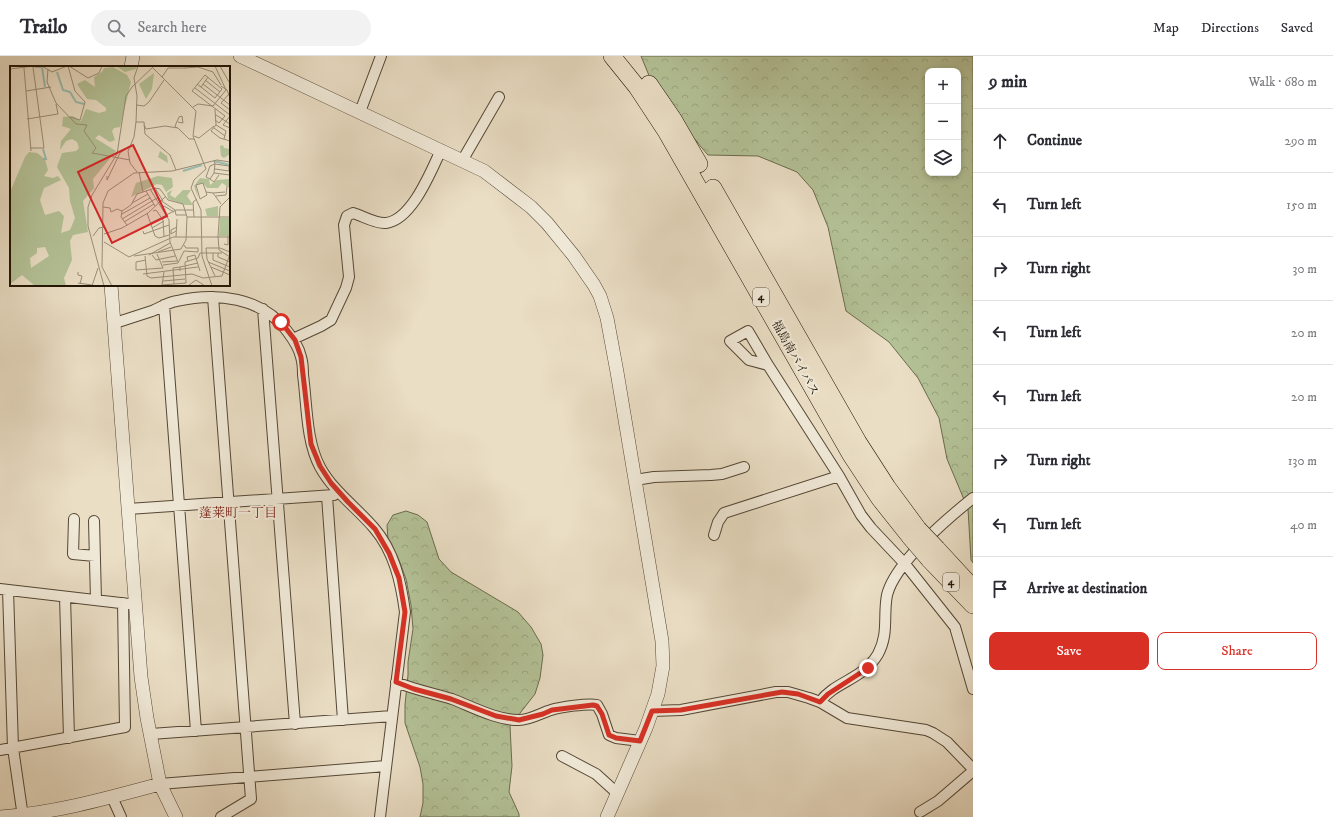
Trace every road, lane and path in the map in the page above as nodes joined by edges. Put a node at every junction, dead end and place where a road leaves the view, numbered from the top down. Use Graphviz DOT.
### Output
graph roads {
  1 [pos="133,56"];
  2 [pos="240,56"];
  3 [pos="381,56"];
  4 [pos="612,56"];
  5 [pos="627,56"];
  6 [pos="131,66"];
  7 [pos="499,97"];
  8 [pos="360,112"];
  9 [pos="441,150"];
  10 [pos="462,161"];
  11 [pos="111,286"];
  12 [pos="212,297"];
  13 [pos="164,306"];
  14 [pos="263,309"];
  15 [pos="114,323"];
  16 [pos="293,338"];
  17 [pos="768,365"];
  18 [pos="744,467"];
  19 [pos="840,476"];
  20 [pos="635,480"];
  21 [pos="342,495"];
  22 [pos="327,496"];
  23 [pos="973,498"];
  24 [pos="277,499"];
  25 [pos="228,502"];
  26 [pos="179,505"];
  27 [pos="128,508"];
  28 [pos="74,519"];
  29 [pos="94,521"];
  30 [pos="915,533"];
  31 [pos="714,535"];
  32 [pos="933,554"];
  33 [pos="95,556"];
  34 [pos="905,564"];
  35 [pos="973,588"];
  36 [pos="4,590"];
  37 [pos="65,597"];
  38 [pos="96,600"];
  39 [pos="129,604"];
  40 [pos="973,605"];
  41 [pos="396,682"];
  42 [pos="973,689"];
  43 [pos="820,702"];
  44 [pos="652,711"];
  45 [pos="392,716"];
  46 [pos="343,720"];
  47 [pos="295,724"];
  48 [pos="245,728"];
  49 [pos="196,731"];
  50 [pos="151,734"];
  51 [pos="69,738"];
  52 [pos="640,741"];
  53 [pos="13,748"];
  54 [pos="0,750"];
  55 [pos="562,756"];
  56 [pos="386,766"];
  57 [pos="973,770"];
  58 [pos="250,777"];
  59 [pos="160,784"];
  60 [pos="617,793"];
  61 [pos="112,797"];
  62 [pos="920,812"];
  63 [pos="23,816"];
  64 [pos="0,817"];
  65 [pos="121,817"];
  66 [pos="176,817"];
  67 [pos="221,817"];
  68 [pos="380,817"];
  69 [pos="607,817"];
  1 -- 6 [label="street"];
  2 -- 8 [label="street"];
  3 -- 8 [label="street"];
  4 -- 30 [label="highway, 福島南バイパス / 4"];
  5 -- 30 [label="highway, 福島南バイパス / 4"];
  7 -- 10 [label="street"];
  8 -- 9 [label="street"];
  9 -- 10 [label="street"];
  9 -- 16 [label="street"];
  10 -- 20 [label="street"];
  11 -- 15 [label="street"];
  12 -- 13 [label="street"];
  12 -- 14 [label="street"];
  12 -- 25 [label="street"];
  13 -- 15 [label="street"];
  13 -- 26 [label="street"];
  14 -- 16 [label="street"];
  14 -- 24 [label="street"];
  15 -- 27 [label="street"];
  16 -- 21 [label="street"];
  17 -- 19 [label="street"];
  18 -- 20 [label="street"];
  19 -- 31 [label="street"];
  19 -- 34 [label="street"];
  20 -- 44 [label="street"];
  21 -- 22 [label="street"];
  21 -- 41 [label="street"];
  22 -- 24 [label="street"];
  22 -- 46 [label="street"];
  23 -- 34 [label="street"];
  24 -- 25 [label="street"];
  24 -- 47 [label="street"];
  25 -- 26 [label="street"];
  25 -- 48 [label="street"];
  26 -- 27 [label="street"];
  26 -- 49 [label="street"];
  27 -- 39 [label="street"];
  28 -- 33 [label="street"];
  29 -- 33 [label="street"];
  30 -- 32 [label="highway, 福島南バイパス / 4, bridge"];
  32 -- 35 [label="highway, 福島南バイパス / 4"];
  32 -- 40 [label="highway, 福島南バイパス / 4"];
  33 -- 38 [label="street"];
  34 -- 42 [label="street"];
  34 -- 43 [label="street"];
  36 -- 37 [label="street"];
  36 -- 53 [label="street"];
  37 -- 38 [label="street"];
  37 -- 51 [label="street"];
  38 -- 39 [label="street"];
  39 -- 50 [label="street"];
  39 -- 51 [label="street"];
  41 -- 45 [label="street"];
  41 -- 52 [label="street"];
  43 -- 44 [label="street"];
  43 -- 57 [label="street"];
  44 -- 52 [label="street"];
  45 -- 46 [label="street"];
  45 -- 56 [label="street"];
  46 -- 47 [label="street"];
  47 -- 48 [label="street"];
  48 -- 49 [label="street"];
  48 -- 58 [label="street"];
  49 -- 50 [label="street"];
  50 -- 59 [label="street"];
  51 -- 53 [label="street"];
  52 -- 60 [label="street"];
  53 -- 54 [label="street"];
  53 -- 63 [label="street"];
  55 -- 60 [label="street"];
  56 -- 58 [label="street"];
  56 -- 68 [label="street"];
  57 -- 62 [label="street"];
  58 -- 59 [label="street"];
  58 -- 67 [label="street"];
  59 -- 61 [label="street"];
  59 -- 66 [label="street"];
  60 -- 69 [label="street"];
  61 -- 63 [label="street"];
  61 -- 65 [label="street"];
  63 -- 64 [label="street"];
}
